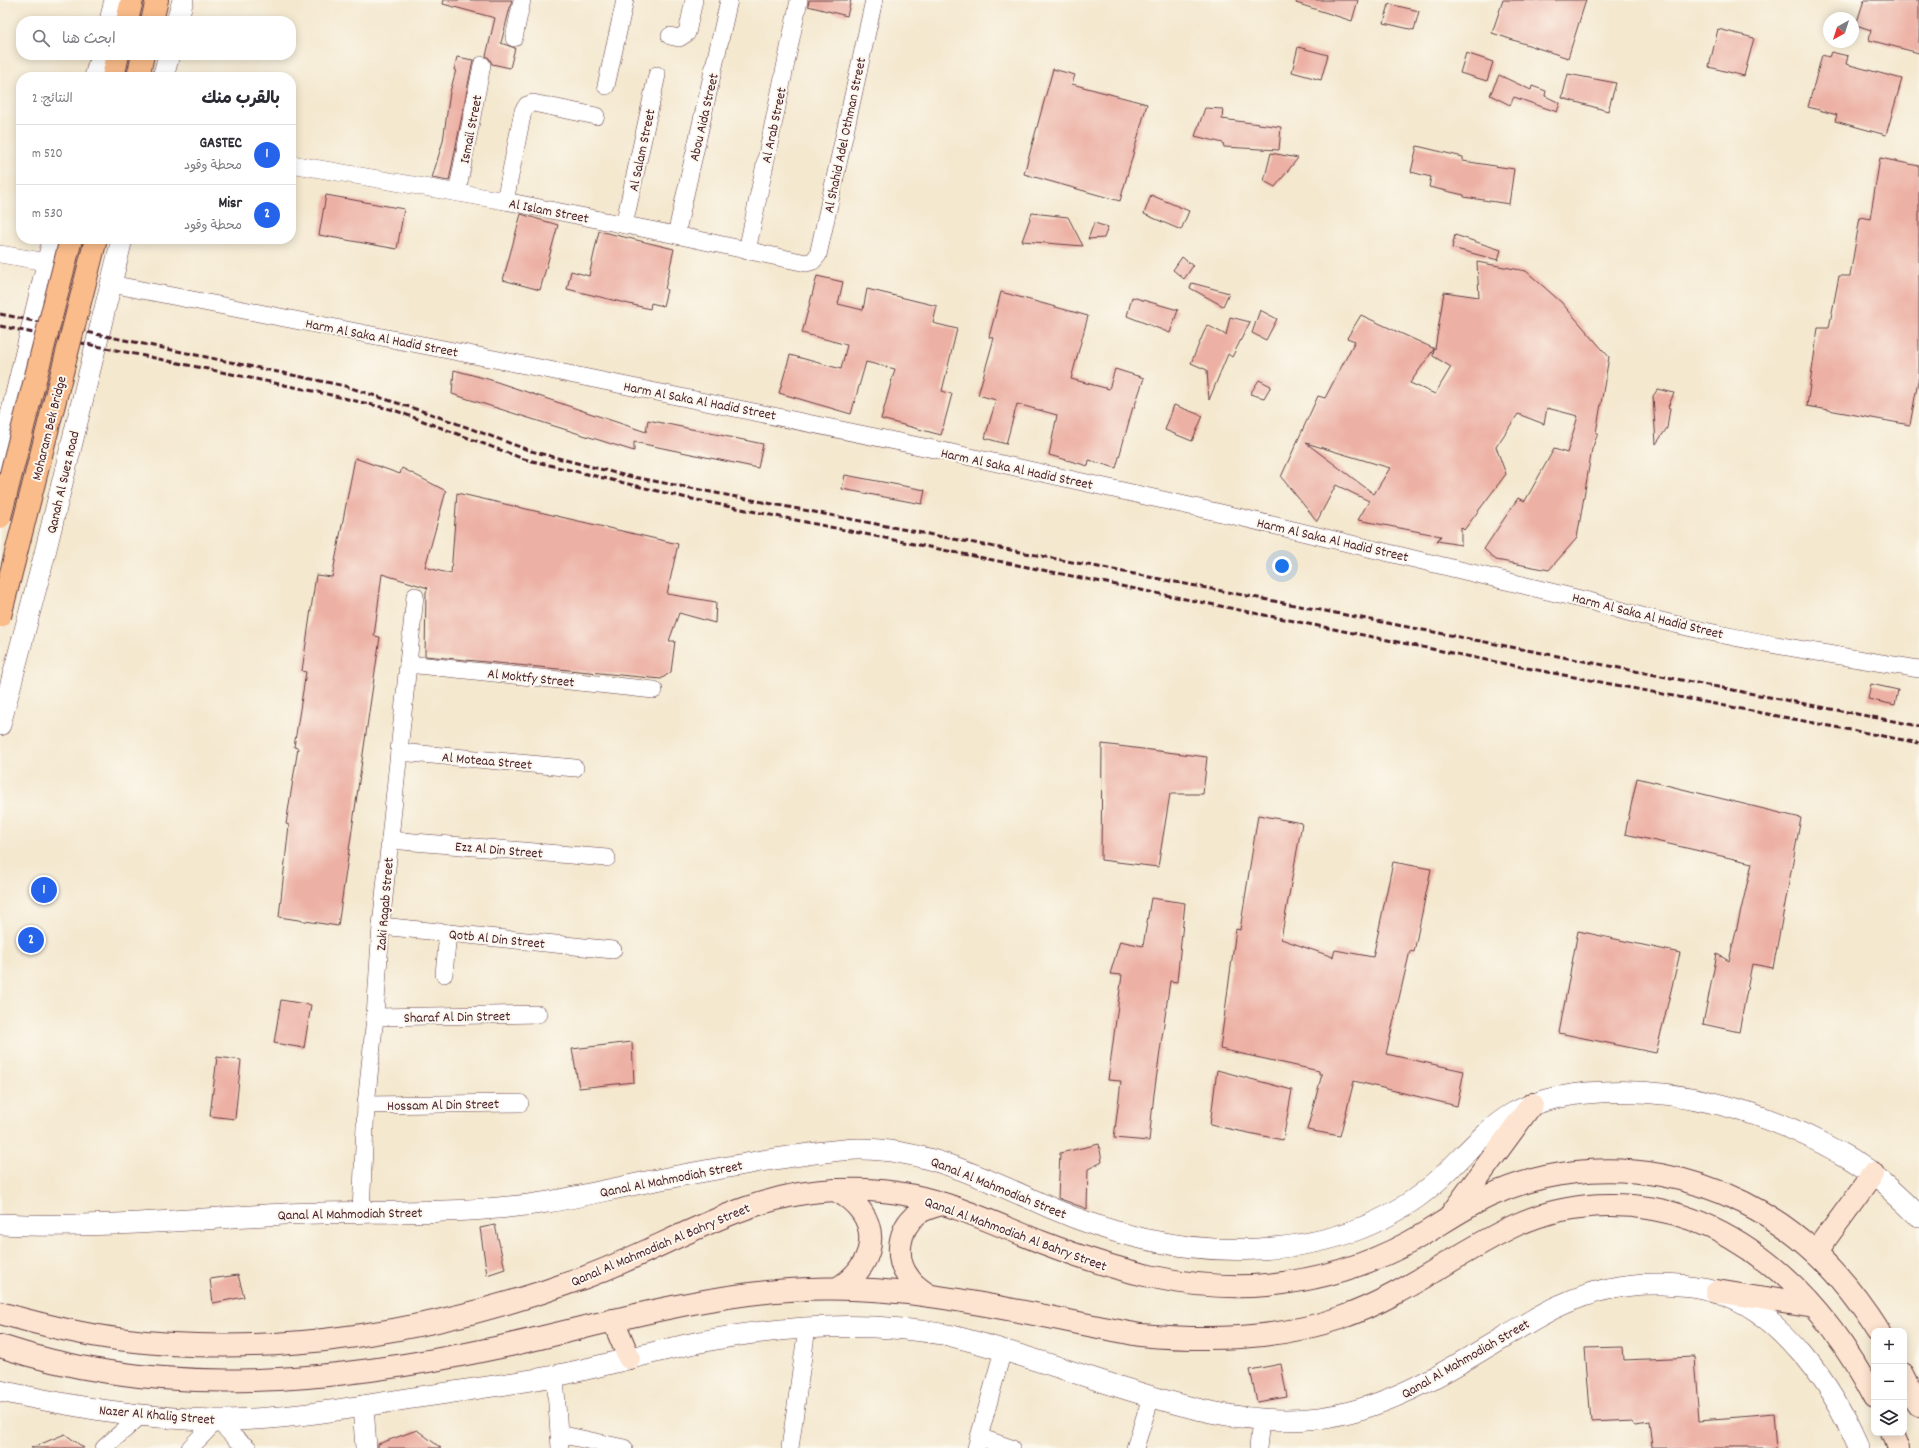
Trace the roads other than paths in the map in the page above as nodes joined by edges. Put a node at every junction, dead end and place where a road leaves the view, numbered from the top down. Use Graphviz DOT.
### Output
graph roads {
  1 [pos="115,0"];
  2 [pos="132,0"];
  3 [pos="157,0"];
  4 [pos="182,0"];
  5 [pos="522,0"];
  6 [pos="624,0"];
  7 [pos="694,0"];
  8 [pos="729,0"];
  9 [pos="799,0"];
  10 [pos="874,0"];
  11 [pos="111,16"];
  12 [pos="128,16"];
  13 [pos="153,16"];
  14 [pos="178,16"];
  15 [pos="670,36"];
  16 [pos="514,38"];
  17 [pos="100,60"];
  18 [pos="117,60"];
  19 [pos="142,60"];
  20 [pos="168,60"];
  21 [pos="482,65"];
  22 [pos="96,72"];
  23 [pos="114,72"];
  24 [pos="139,72"];
  25 [pos="164,72"];
  26 [pos="657,75"];
  27 [pos="606,86"];
  28 [pos="596,116"];
  29 [pos="296,165"];
  30 [pos="457,193"];
  31 [pos="505,202"];
  32 [pos="624,225"];
  33 [pos="676,235"];
  34 [pos="52,244"];
  35 [pos="70,244"];
  36 [pos="95,244"];
  37 [pos="121,244"];
  38 [pos="746,251"];
  39 [pos="0,254"];
  40 [pos="47,262"];
  41 [pos="806,263"];
  42 [pos="110,284"];
  43 [pos="0,461"];
  44 [pos="0,517"];
  45 [pos="415,596"];
  46 [pos="0,616"];
  47 [pos="408,664"];
  48 [pos="1919,668"];
  49 [pos="654,690"];
  50 [pos="0,725"];
  51 [pos="399,752"];
  52 [pos="576,768"];
  53 [pos="390,840"];
  54 [pos="607,858"];
  55 [pos="381,926"];
  56 [pos="448,933"];
  57 [pos="613,950"];
  58 [pos="444,974"];
  59 [pos="538,1014"];
  60 [pos="375,1017"];
  61 [pos="520,1103"];
  62 [pos="1532,1104"];
  63 [pos="366,1106"];
  64 [pos="1873,1174"];
  65 [pos="835,1190"];
  66 [pos="943,1204"];
  67 [pos="361,1212"];
  68 [pos="1919,1216"];
  69 [pos="1446,1220"];
  70 [pos="0,1224"];
  71 [pos="1816,1252"];
  72 [pos="838,1288"];
  73 [pos="1717,1291"];
  74 [pos="930,1296"];
  75 [pos="1813,1307"];
  76 [pos="0,1313"];
  77 [pos="613,1320"];
  78 [pos="806,1328"];
  79 [pos="1877,1328"];
  80 [pos="0,1346"];
  81 [pos="1003,1350"];
  82 [pos="629,1358"];
  83 [pos="0,1363"];
  84 [pos="58,1363"];
  85 [pos="555,1376"];
  86 [pos="1907,1381"];
  87 [pos="0,1391"];
  88 [pos="1871,1392"];
  89 [pos="1150,1397"];
  90 [pos="363,1406"];
  91 [pos="1919,1406"];
  92 [pos="141,1415"];
  93 [pos="217,1420"];
  94 [pos="1261,1420"];
  95 [pos="1893,1436"];
  96 [pos="559,1441"];
  97 [pos="978,1443"];
  98 [pos="104,1448"];
  99 [pos="190,1448"];
  100 [pos="248,1448"];
  101 [pos="366,1448"];
  102 [pos="624,1448"];
  103 [pos="790,1448"];
  104 [pos="1011,1448"];
  105 [pos="1135,1448"];
  106 [pos="1258,1448"];
  107 [pos="1860,1448"];
  108 [pos="1898,1448"];
  1 -- 11 [label="street"];
  2 -- 12 [label="highway"];
  3 -- 13 [label="highway"];
  4 -- 14 [label="street"];
  5 -- 16 [label="street"];
  6 -- 27 [label="street"];
  7 -- 15 [label="street"];
  8 -- 33 [label="street, Abou Aida Street"];
  9 -- 38 [label="street, Al Arab Street"];
  10 -- 41 [label="street, Al Shahid Adel Othman Street"];
  17 -- 22 [label="street"];
  18 -- 23 [label="highway"];
  19 -- 24 [label="highway"];
  20 -- 25 [label="street"];
  21 -- 30 [label="street, Ismail Street"];
  26 -- 32 [label="street, Al Salam Street"];
  28 -- 31 [label="street"];
  29 -- 30 [label="street, Al Islam Street"];
  30 -- 31 [label="street, Al Islam Street"];
  31 -- 32 [label="street, Al Islam Street"];
  32 -- 33 [label="street, Al Islam Street"];
  33 -- 38 [label="street, Al Islam Street"];
  34 -- 40 [label="street"];
  35 -- 44 [label="highway, Moharam Bek Bridge, bridge"];
  36 -- 46 [label="highway, Moharam Bek Bridge, bridge"];
  37 -- 42 [label="street, Qanah Al Suez Road"];
  38 -- 41 [label="street, Al Islam Street"];
  39 -- 40 [label="street"];
  40 -- 43 [label="street"];
  42 -- 48 [label="street, Harm Al Saka Al Hadid Street"];
  42 -- 50 [label="street, Qanah Al Suez Road"];
  45 -- 47 [label="street, Zaki Ragab Street"];
  47 -- 49 [label="street, Al Moktfy Street"];
  47 -- 51 [label="street, Zaki Ragab Street"];
  51 -- 52 [label="street, Al Moteaa Street"];
  51 -- 53 [label="street, Zaki Ragab Street"];
  53 -- 54 [label="street, Ezz Al Din Street"];
  53 -- 55 [label="street, Zaki Ragab Street"];
  55 -- 56 [label="street, Qotb Al Din Street"];
  55 -- 60 [label="street, Zaki Ragab Street"];
  56 -- 57 [label="street, Qotb Al Din Street"];
  56 -- 58 [label="street"];
  59 -- 60 [label="street, Sharaf Al Din Street"];
  60 -- 63 [label="street, Zaki Ragab Street"];
  61 -- 63 [label="street, Hossam Al Din Street"];
  62 -- 64 [label="street, Qanal Al Mahmodiah Street"];
  62 -- 67 [label="street, Qanal Al Mahmodiah Street"];
  62 -- 69 [label="main road"];
  63 -- 67 [label="street, Zaki Ragab Street"];
  64 -- 68 [label="street, Qanal Al Mahmodiah Street"];
  64 -- 71 [label="main road"];
  65 -- 66 [label="main road, Qanal Al Mahmodiah Al Bahry Street"];
  65 -- 72 [label="main road"];
  65 -- 76 [label="main road, Qanal Al Mahmodiah Al Bahry Street"];
  66 -- 69 [label="main road, Qanal Al Mahmodiah Al Bahry Street"];
  66 -- 74 [label="main road"];
  67 -- 70 [label="street, Qanal Al Mahmodiah Street"];
  69 -- 71 [label="main road, Qanal Al Mahmodiah Al Bahry Street"];
  71 -- 79 [label="main road, Qanal Al Mahmodiah Al Bahry Street"];
  72 -- 74 [label="main road"];
  72 -- 77 [label="main road"];
  73 -- 75 [label="main road"];
  73 -- 94 [label="street, Qanal Al Mahmodiah Street"];
  73 -- 107 [label="street, Qanal Al Mahmodiah Street"];
  74 -- 75 [label="main road"];
  75 -- 88 [label="main road"];
  77 -- 82 [label="main road"];
  77 -- 84 [label="main road"];
  78 -- 81 [label="street, Qanal Al Mahmodiah Street"];
  78 -- 82 [label="street, Qanal Al Mahmodiah Street"];
  78 -- 103 [label="street"];
  80 -- 84 [label="main road"];
  81 -- 89 [label="street, Qanal Al Mahmodiah Street"];
  81 -- 97 [label="street"];
  82 -- 85 [label="street, Qanal Al Mahmodiah Street"];
  83 -- 84 [label="main road"];
  85 -- 90 [label="street, Qanal Al Mahmodiah Street"];
  85 -- 96 [label="street"];
  86 -- 91 [label="main road"];
  87 -- 92 [label="street, Nazer Al Khalig Street"];
  89 -- 94 [label="street, Qanal Al Mahmodiah Street"];
  89 -- 105 [label="street"];
  90 -- 93 [label="street, Nazer Al Khalig Street"];
  90 -- 101 [label="street"];
  92 -- 93 [label="street, Nazer Al Khalig Street"];
  92 -- 98 [label="street"];
  93 -- 99 [label="street"];
  93 -- 100 [label="street"];
  94 -- 106 [label="street"];
  95 -- 108 [label="main road"];
  96 -- 102 [label="street"];
  97 -- 104 [label="street"];
}
